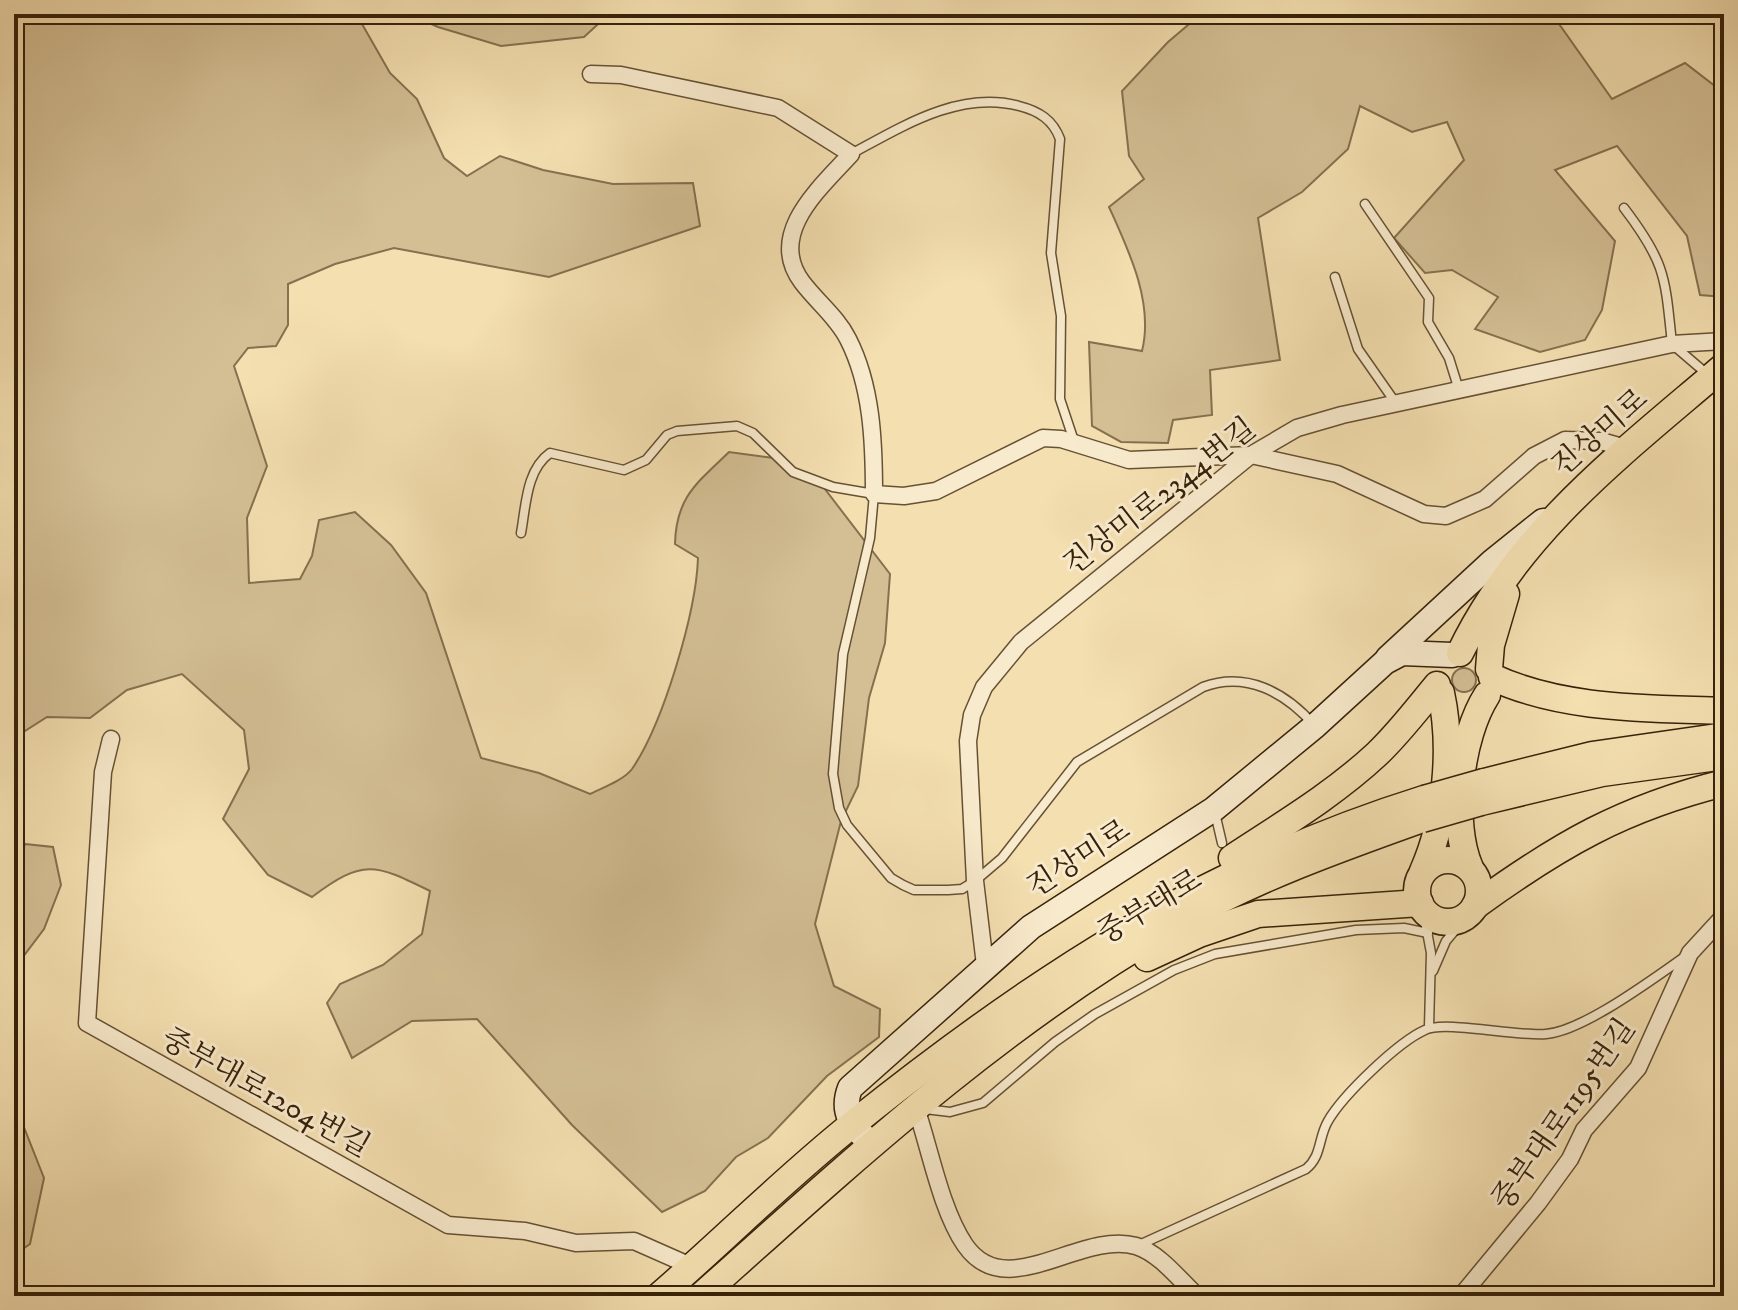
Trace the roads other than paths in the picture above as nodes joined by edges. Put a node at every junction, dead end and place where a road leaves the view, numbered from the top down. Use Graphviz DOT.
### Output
graph roads {
  1 [pos="591,74"];
  2 [pos="851,154"];
  3 [pos="1365,204"];
  4 [pos="1624,208"];
  5 [pos="1335,277"];
  6 [pos="1724,341"];
  7 [pos="1672,344"];
  8 [pos="1720,377"];
  9 [pos="1459,390"];
  10 [pos="1396,403"];
  11 [pos="1075,444"];
  12 [pos="1629,449"];
  13 [pos="1251,455"];
  14 [pos="874,494"];
  15 [pos="1564,504"];
  16 [pos="521,533"];
  17 [pos="1523,554"];
  18 [pos="1394,658"];
  19 [pos="1446,672"];
  20 [pos="1489,680"];
  21 [pos="1724,711"];
  22 [pos="1315,726"];
  23 [pos="1724,736"];
  24 [pos="111,739"];
  25 [pos="1724,756"];
  26 [pos="1724,783"];
  27 [pos="1483,792"];
  28 [pos="1214,809"];
  29 [pos="1423,809"];
  30 [pos="1222,843"];
  31 [pos="1470,868"];
  32 [pos="1423,871"];
  33 [pos="975,881"];
  34 [pos="1472,910"];
  35 [pos="1424,915"];
  36 [pos="1724,916"];
  37 [pos="1236,935"];
  38 [pos="1237,948"];
  39 [pos="1092,950"];
  40 [pos="1690,953"];
  41 [pos="985,965"];
  42 [pos="1430,980"];
  43 [pos="1041,1013"];
  44 [pos="1429,1027"];
  45 [pos="916,1108"];
  46 [pos="852,1125"];
  47 [pos="871,1144"];
  48 [pos="1137,1247"];
  49 [pos="693,1267"];
  50 [pos="659,1296"];
  51 [pos="701,1296"];
  52 [pos="1197,1296"];
  53 [pos="1461,1296"];
  1 -- 2 [label="street"];
  2 -- 11 [label="lane"];
  2 -- 14 [label="street"];
  3 -- 9 [label="lane"];
  4 -- 7 [label="lane"];
  5 -- 10 [label="lane"];
  6 -- 7 [label="street, 진상미로2344번길"];
  7 -- 8 [label="lane"];
  7 -- 9 [label="street, 진상미로2344번길"];
  8 -- 12 [label="main road, 진상미로"];
  9 -- 10 [label="street, 진상미로2344번길"];
  10 -- 13 [label="street, 진상미로2344번길"];
  11 -- 13 [label="street"];
  11 -- 14 [label="street"];
  12 -- 13 [label="street"];
  12 -- 15 [label="main road, 진상미로"];
  13 -- 33 [label="street, 진상미로2344번길"];
  14 -- 16 [label="lane"];
  14 -- 33 [label="lane"];
  15 -- 17 [label="main road, 진상미로"];
  15 -- 18 [label="street, 진상미로"];
  17 -- 19 [label="main road"];
  17 -- 20 [label="main road"];
  18 -- 19 [label="street"];
  18 -- 22 [label="street, 진상미로"];
  19 -- 20 [label="main road"];
  19 -- 20 [label="main road"];
  19 -- 32 [label="main road"];
  19 -- 39 [label="main road"];
  20 -- 21 [label="main road"];
  20 -- 31 [label="main road"];
  22 -- 28 [label="street, 진상미로"];
  22 -- 33 [label="lane"];
  23 -- 27 [label="main road"];
  24 -- 49 [label="street, 중부대로1204번길"];
  25 -- 27 [label="main road"];
  26 -- 34 [label="main road"];
  27 -- 29 [label="main road, bridge"];
  28 -- 30 [label="lane"];
  28 -- 41 [label="street, 진상미로"];
  29 -- 39 [label="main road, 중부대로"];
  29 -- 43 [label="main road, 중부대로"];
  31 -- 32 [label="main road"];
  31 -- 34 [label="main road"];
  32 -- 35 [label="main road"];
  33 -- 41 [label="street, 진상미로2344번길"];
  34 -- 35 [label="main road"];
  34 -- 42 [label="lane"];
  35 -- 38 [label="lane"];
  35 -- 42 [label="lane"];
  35 -- 43 [label="main road"];
  36 -- 40 [label="street, 중부대로1195번길"];
  37 -- 38 [label="lane"];
  38 -- 45 [label="lane"];
  39 -- 46 [label="main road, 중부대로"];
  40 -- 44 [label="lane"];
  40 -- 53 [label="street, 중부대로1195번길"];
  41 -- 46 [label="street, 진상미로"];
  42 -- 44 [label="lane"];
  43 -- 45 [label="main road, 중부대로"];
  44 -- 48 [label="lane"];
  45 -- 47 [label="main road, 중부대로"];
  45 -- 48 [label="street"];
  46 -- 47 [label="street"];
  46 -- 49 [label="main road, 중부대로"];
  47 -- 51 [label="main road, 중부대로"];
  48 -- 52 [label="street"];
  49 -- 50 [label="main road, 중부대로"];
}
